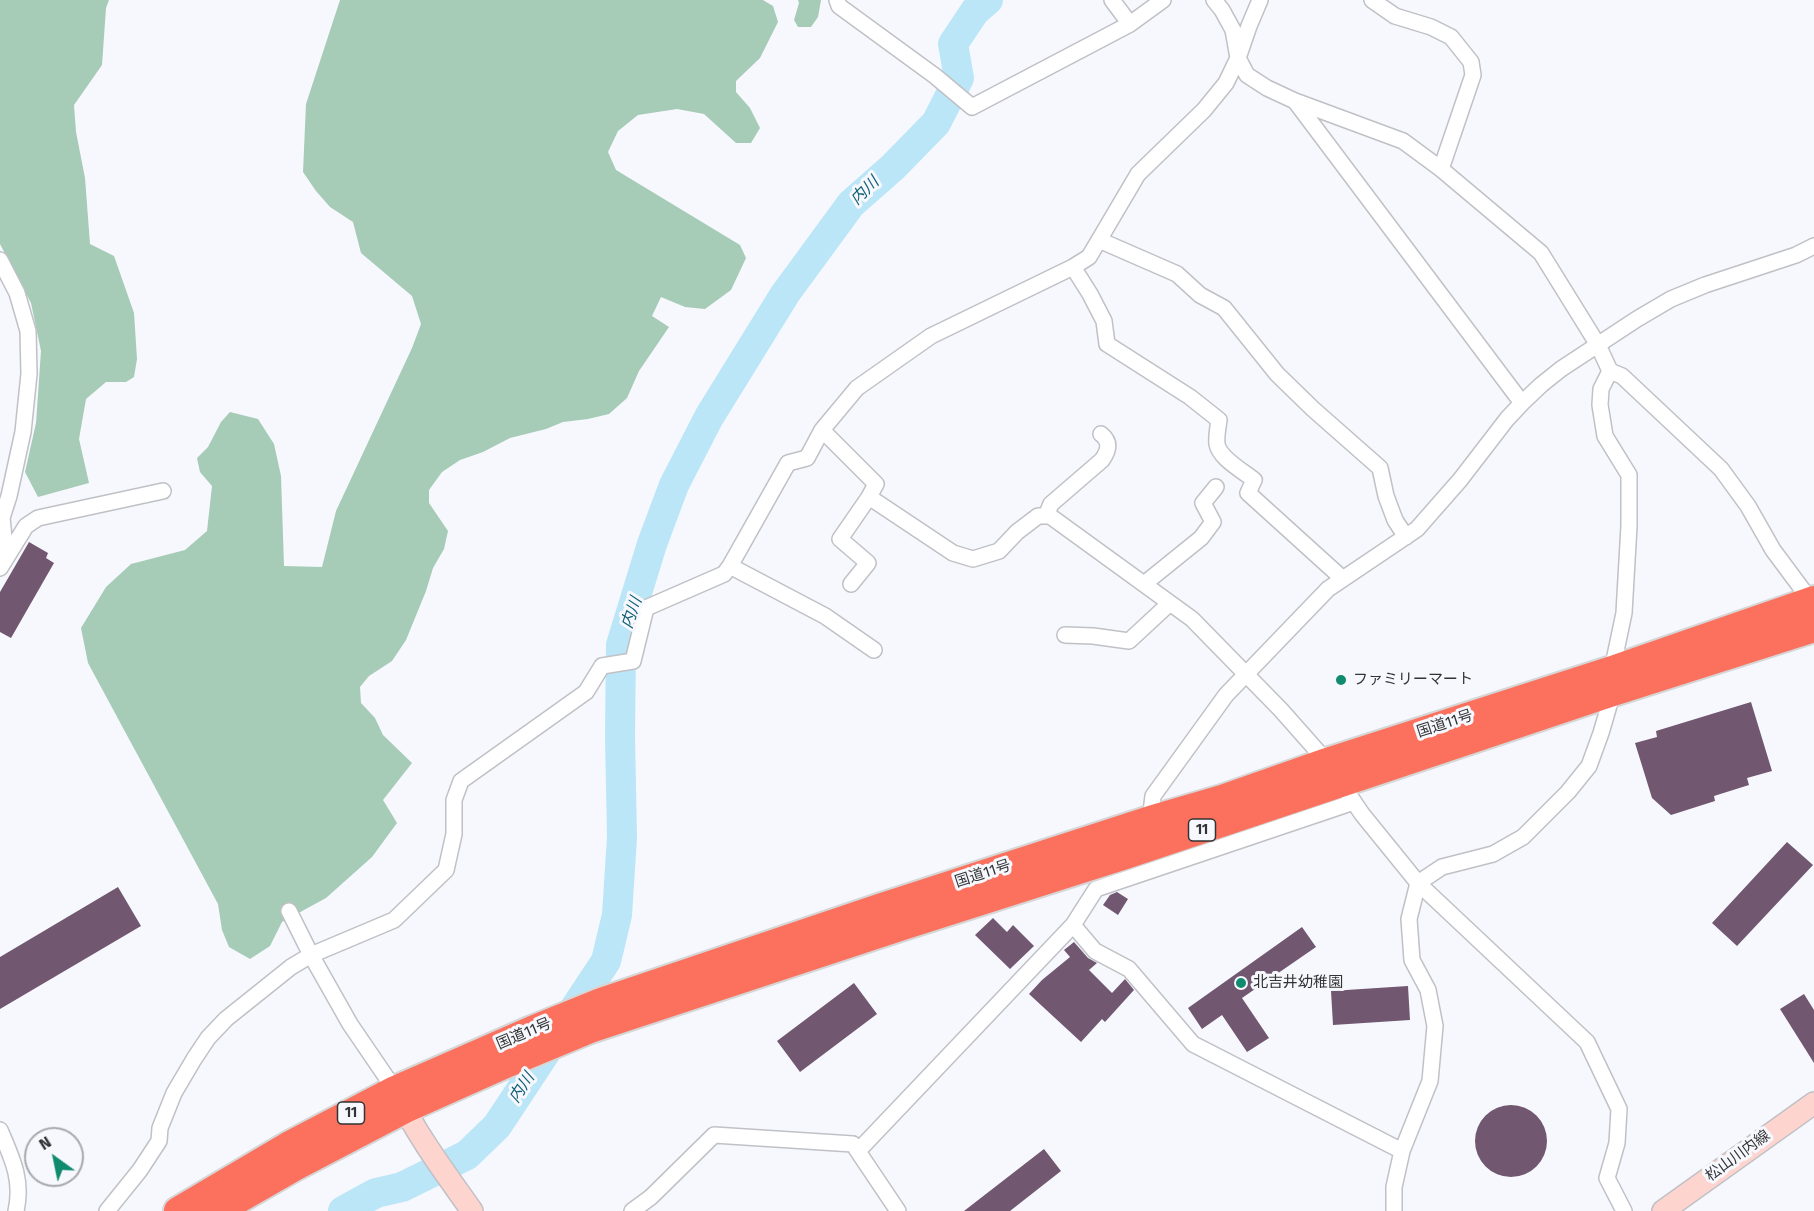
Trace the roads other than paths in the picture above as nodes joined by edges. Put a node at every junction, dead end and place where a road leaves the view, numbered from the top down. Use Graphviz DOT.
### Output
graph roads {
  1 [pos="837,0"];
  2 [pos="1112,0"];
  3 [pos="1163,0"];
  4 [pos="1214,0"];
  5 [pos="1260,0"];
  6 [pos="1372,0"];
  7 [pos="1130,24"];
  8 [pos="1238,58"];
  9 [pos="1295,101"];
  10 [pos="1441,169"];
  11 [pos="1100,240"];
  12 [pos="1814,246"];
  13 [pos="0,260"];
  14 [pos="1073,267"];
  15 [pos="1598,345"];
  16 [pos="1611,370"];
  17 [pos="1522,403"];
  18 [pos="822,430"];
  19 [pos="1101,434"];
  20 [pos="1216,488"];
  21 [pos="163,491"];
  22 [pos="5,492"];
  23 [pos="868,497"];
  24 [pos="1046,516"];
  25 [pos="1406,537"];
  26 [pos="3,562"];
  27 [pos="730,566"];
  28 [pos="1343,579"];
  29 [pos="851,584"];
  30 [pos="1144,584"];
  31 [pos="1170,603"];
  32 [pos="1813,610"];
  33 [pos="1065,635"];
  34 [pos="874,650"];
  35 [pos="1246,675"];
  36 [pos="1612,681"];
  37 [pos="1341,782"];
  38 [pos="1150,820"];
  39 [pos="1418,883"];
  40 [pos="290,911"];
  41 [pos="1073,925"];
  42 [pos="311,955"];
  43 [pos="400,1100"];
  44 [pos="1814,1102"];
  45 [pos="0,1130"];
  46 [pos="858,1151"];
  47 [pos="1402,1151"];
  48 [pos="16,1211"];
  49 [pos="107,1211"];
  50 [pos="178,1211"];
  51 [pos="218,1211"];
  52 [pos="472,1211"];
  53 [pos="632,1211"];
  54 [pos="898,1211"];
  55 [pos="1394,1211"];
  56 [pos="1624,1211"];
  57 [pos="1663,1211"];
  1 -- 7 [label="street"];
  2 -- 7 [label="street"];
  3 -- 7 [label="street"];
  4 -- 8 [label="street"];
  5 -- 8 [label="street"];
  6 -- 10 [label="street"];
  8 -- 9 [label="street"];
  8 -- 11 [label="street"];
  9 -- 10 [label="street"];
  9 -- 17 [label="street"];
  10 -- 15 [label="street"];
  11 -- 14 [label="street"];
  11 -- 25 [label="street"];
  12 -- 15 [label="street"];
  13 -- 22 [label="street"];
  14 -- 18 [label="street"];
  14 -- 28 [label="street"];
  15 -- 16 [label="street"];
  15 -- 17 [label="street"];
  16 -- 32 [label="street"];
  16 -- 36 [label="street"];
  17 -- 25 [label="street"];
  18 -- 23 [label="street"];
  18 -- 27 [label="street"];
  19 -- 24 [label="street"];
  20 -- 30 [label="street"];
  21 -- 26 [label="street"];
  22 -- 26 [label="street"];
  23 -- 24 [label="street"];
  23 -- 29 [label="street"];
  24 -- 30 [label="street"];
  25 -- 28 [label="street"];
  27 -- 34 [label="street"];
  27 -- 42 [label="street"];
  28 -- 35 [label="street"];
  30 -- 31 [label="street"];
  31 -- 33 [label="street"];
  31 -- 35 [label="street"];
  32 -- 36 [label="highway, 国道11号 / 11"];
  35 -- 37 [label="street"];
  35 -- 38 [label="street"];
  36 -- 37 [label="highway, 国道11号 / 11"];
  36 -- 39 [label="street"];
  37 -- 38 [label="highway, 国道11号 / 11"];
  37 -- 39 [label="street"];
  37 -- 41 [label="street"];
  37 -- 43 [label="highway, 国道11号 / 11"];
  38 -- 43 [label="highway, 国道11号 / 11"];
  39 -- 47 [label="street"];
  39 -- 56 [label="street"];
  40 -- 42 [label="street"];
  41 -- 46 [label="street"];
  41 -- 47 [label="street"];
  42 -- 43 [label="street"];
  42 -- 49 [label="street"];
  43 -- 50 [label="highway, 国道11号 / 11"];
  43 -- 51 [label="highway, 国道11号 / 11"];
  43 -- 52 [label="main road"];
  44 -- 57 [label="main road, 松山川内線"];
  45 -- 48 [label="street"];
  46 -- 53 [label="street"];
  46 -- 54 [label="street"];
  47 -- 55 [label="street"];
}
